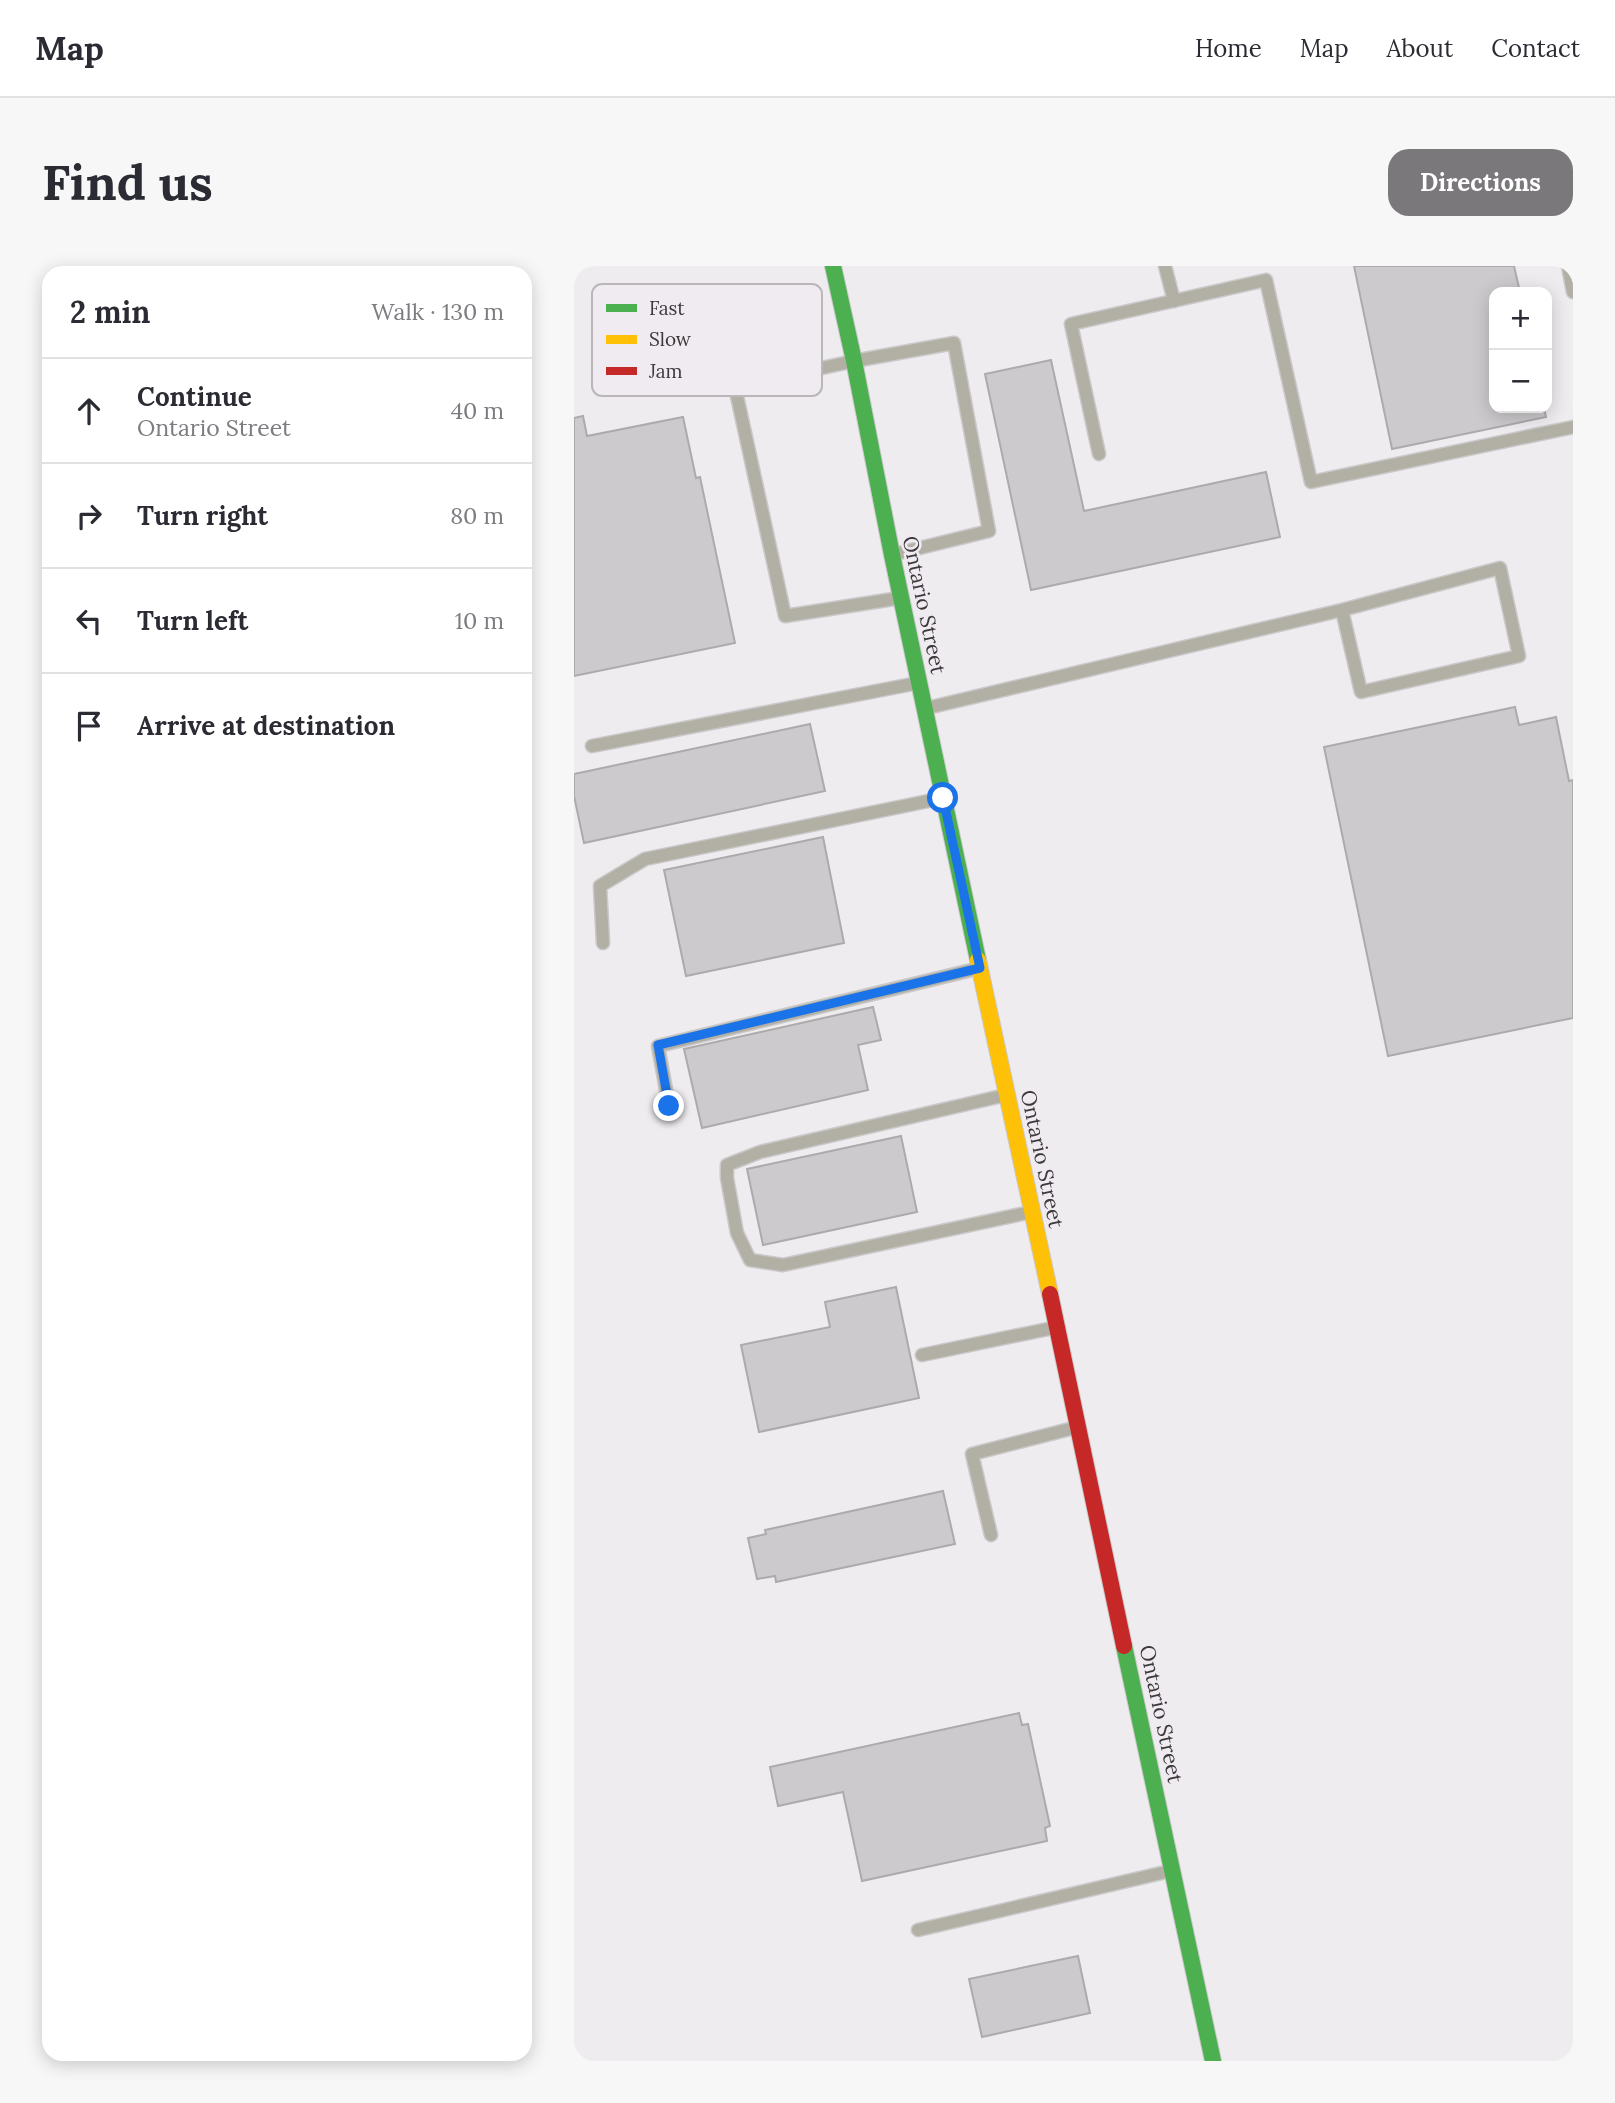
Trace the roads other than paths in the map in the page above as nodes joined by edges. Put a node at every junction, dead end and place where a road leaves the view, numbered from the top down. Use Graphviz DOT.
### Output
graph roads {
  1 [pos="833,266"];
  2 [pos="1165,266"];
  3 [pos="1568,266"];
  4 [pos="1573,292"];
  5 [pos="1174,301"];
  6 [pos="854,361"];
  7 [pos="822,368"];
  8 [pos="736,396"];
  9 [pos="1573,427"];
  10 [pos="1099,454"];
  11 [pos="892,555"];
  12 [pos="901,598"];
  13 [pos="1342,610"];
  14 [pos="919,683"];
  15 [pos="924,708"];
  16 [pos="592,746"];
  17 [pos="943,798"];
  18 [pos="603,943"];
  19 [pos="980,968"];
  20 [pos="1007,1095"];
  21 [pos="669,1106"];
  22 [pos="1032,1212"];
  23 [pos="1057,1327"];
  24 [pos="922,1355"];
  25 [pos="1078,1427"];
  26 [pos="991,1535"];
  27 [pos="1173,1870"];
  28 [pos="918,1930"];
  29 [pos="1213,2061"];
  1 -- 6 [label="street, Ontario Street"];
  2 -- 5 [label="lane"];
  3 -- 4 [label="lane"];
  5 -- 9 [label="lane"];
  5 -- 10 [label="lane"];
  6 -- 7 [label="lane"];
  6 -- 11 [label="street, Ontario Street"];
  6 -- 11 [label="lane"];
  8 -- 12 [label="lane"];
  11 -- 12 [label="street, Ontario Street"];
  12 -- 14 [label="street, Ontario Street"];
  13 -- 13 [label="lane"];
  13 -- 15 [label="lane"];
  14 -- 15 [label="street, Ontario Street"];
  14 -- 16 [label="lane"];
  15 -- 17 [label="street, Ontario Street"];
  17 -- 18 [label="lane"];
  17 -- 19 [label="street, Ontario Street"];
  19 -- 20 [label="street, Ontario Street"];
  19 -- 21 [label="lane"];
  20 -- 22 [label="street, Ontario Street"];
  20 -- 22 [label="lane"];
  22 -- 23 [label="street, Ontario Street"];
  23 -- 24 [label="lane"];
  23 -- 25 [label="street, Ontario Street"];
  25 -- 26 [label="lane"];
  25 -- 27 [label="street, Ontario Street"];
  27 -- 28 [label="lane"];
  27 -- 29 [label="street, Ontario Street"];
}
